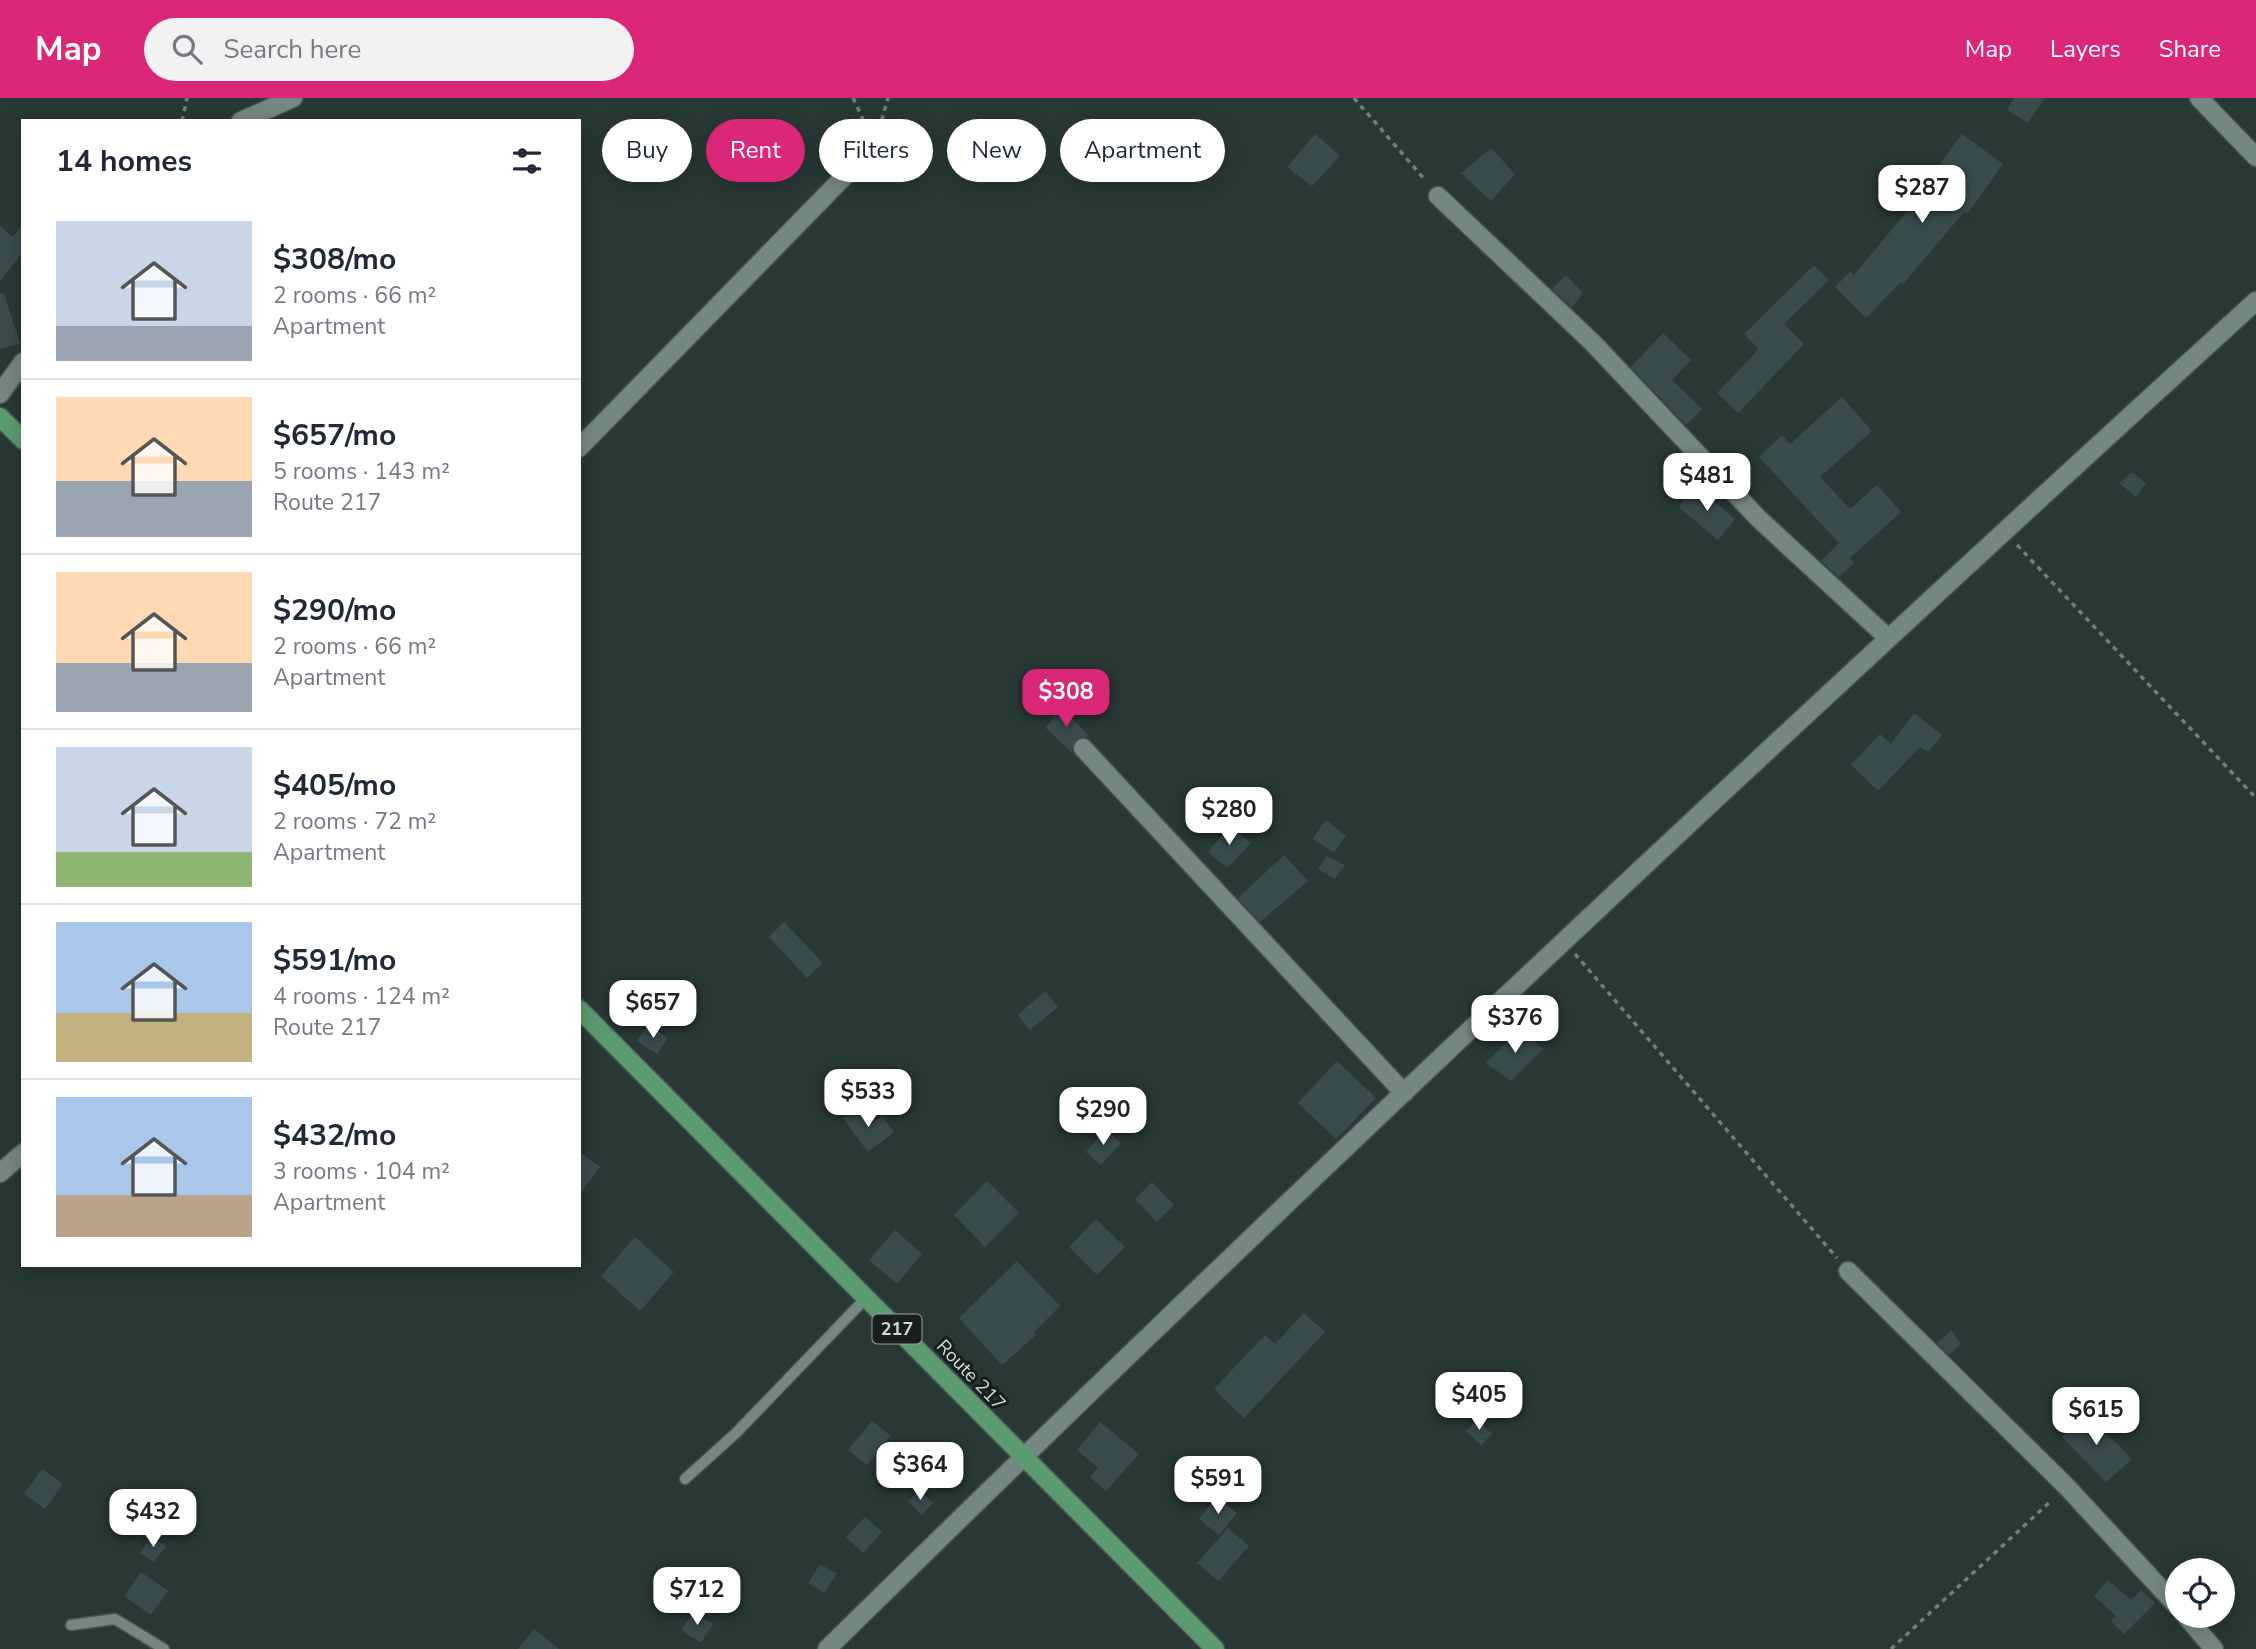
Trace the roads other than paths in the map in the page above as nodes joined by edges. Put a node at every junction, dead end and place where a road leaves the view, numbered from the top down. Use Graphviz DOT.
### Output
graph roads {
  1 [pos="293,98"];
  2 [pos="2199,98"];
  3 [pos="246,119"];
  4 [pos="2256,157"];
  5 [pos="839,182"];
  6 [pos="1438,196"];
  7 [pos="2256,301"];
  8 [pos="21,364"];
  9 [pos="3,384"];
  10 [pos="0,417"];
  11 [pos="21,438"];
  12 [pos="581,446"];
  13 [pos="1887,636"];
  14 [pos="1083,748"];
  15 [pos="581,1011"];
  16 [pos="1404,1093"];
  17 [pos="21,1155"];
  18 [pos="0,1173"];
  19 [pos="1848,1271"];
  20 [pos="866,1298"];
  21 [pos="1022,1457"];
  22 [pos="685,1479"];
  23 [pos="2165,1593"];
  24 [pos="71,1625"];
  25 [pos="2196,1628"];
  26 [pos="164,1649"];
  27 [pos="827,1649"];
  28 [pos="1215,1649"];
  29 [pos="2214,1649"];
  1 -- 3 [label="street"];
  2 -- 4 [label="street"];
  5 -- 12 [label="street"];
  6 -- 13 [label="street"];
  7 -- 13 [label="street"];
  8 -- 9 [label="street"];
  10 -- 11 [label="main road"];
  13 -- 16 [label="street"];
  14 -- 16 [label="street"];
  15 -- 20 [label="main road, Route 217 / 217"];
  16 -- 21 [label="street"];
  17 -- 18 [label="street"];
  19 -- 23 [label="street"];
  20 -- 21 [label="main road, Route 217 / 217"];
  20 -- 22 [label="lane"];
  21 -- 27 [label="street"];
  21 -- 28 [label="main road, Route 217 / 217"];
  24 -- 26 [label="lane"];
  25 -- 29 [label="street"];
}
